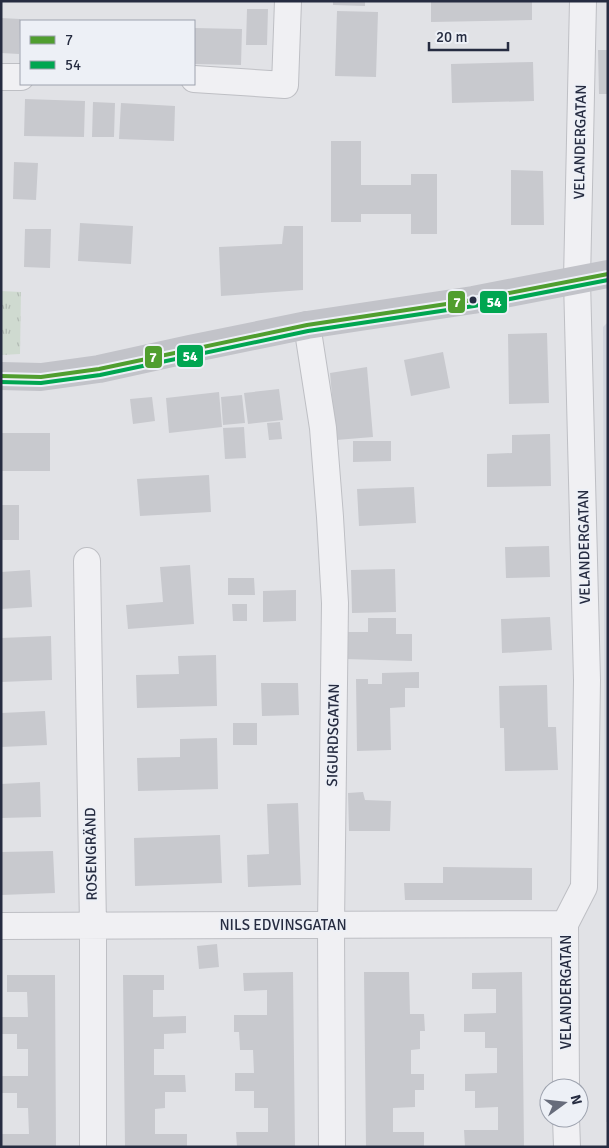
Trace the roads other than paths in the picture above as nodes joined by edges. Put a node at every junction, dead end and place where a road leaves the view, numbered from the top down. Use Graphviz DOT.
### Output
graph roads {
  1 [pos="288,1"];
  2 [pos="583,1"];
  3 [pos="1,76"];
  4 [pos="20,77"];
  5 [pos="195,80"];
  6 [pos="608,274"];
  7 [pos="577,280"];
  8 [pos="307,326"];
  9 [pos="1,376"];
  10 [pos="87,561"];
  11 [pos="565,924"];
  12 [pos="331,925"];
  13 [pos="1,926"];
  14 [pos="93,926"];
  15 [pos="566,1078"];
  16 [pos="566,1128"];
  17 [pos="93,1147"];
  18 [pos="332,1147"];
  19 [pos="566,1147"];
  1 -- 5 [label="street"];
  2 -- 7 [label="street, VELANDERGATAN"];
  3 -- 4 [label="street"];
  6 -- 7 [label="street"];
  7 -- 8 [label="street"];
  7 -- 11 [label="street, VELANDERGATAN"];
  8 -- 9 [label="street"];
  8 -- 12 [label="street, SIGURDSGATAN"];
  10 -- 14 [label="street, ROSENGRÄND"];
  11 -- 12 [label="street, NILS EDVINSGATAN"];
  11 -- 15 [label="street, VELANDERGATAN"];
  12 -- 14 [label="street, NILS EDVINSGATAN"];
  12 -- 18 [label="street, SIGURDSGATAN"];
  13 -- 14 [label="street, NILS EDVINSGATAN"];
  14 -- 17 [label="street, ROSENGRÄND"];
  16 -- 19 [label="street"];
}
